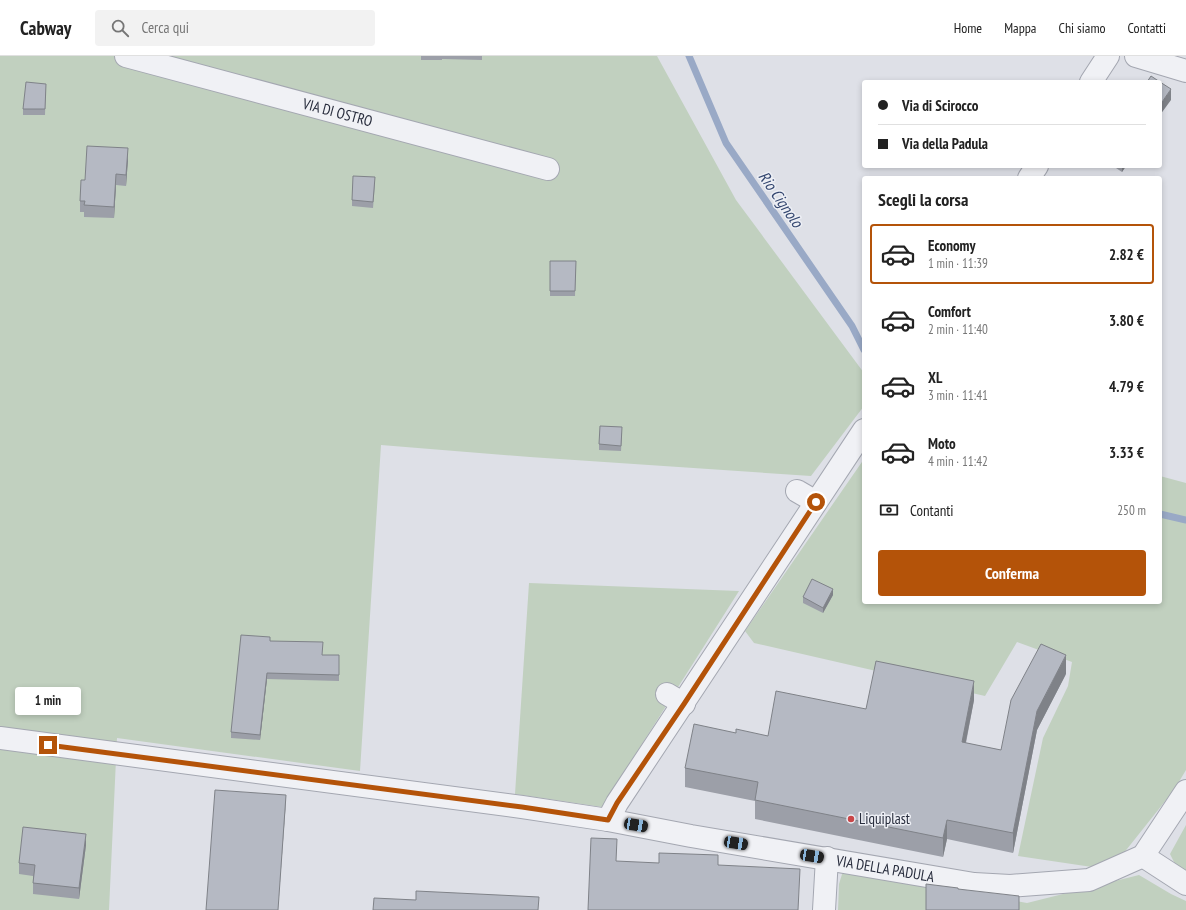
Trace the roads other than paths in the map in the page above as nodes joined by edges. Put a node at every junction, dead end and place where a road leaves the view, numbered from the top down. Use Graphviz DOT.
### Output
graph roads {
  1 [pos="126,56"];
  2 [pos="1108,56"];
  3 [pos="1136,56"];
  4 [pos="1186,71"];
  5 [pos="1092,80"];
  6 [pos="548,168"];
  7 [pos="862,432"];
  8 [pos="0,738"];
  9 [pos="1186,791"];
  10 [pos="608,820"];
  11 [pos="1143,856"];
  12 [pos="827,858"];
  13 [pos="1186,884"];
  14 [pos="824,910"];
  1 -- 6 [label="street, VIA DI OSTRO"];
  2 -- 5 [label="street"];
  3 -- 4 [label="street"];
  7 -- 10 [label="street"];
  8 -- 10 [label="street, VIA DELLA PADULA"];
  9 -- 11 [label="street"];
  10 -- 12 [label="street, VIA DELLA PADULA"];
  11 -- 12 [label="street, VIA DELLA PADULA"];
  11 -- 13 [label="street"];
  12 -- 14 [label="street"];
}
